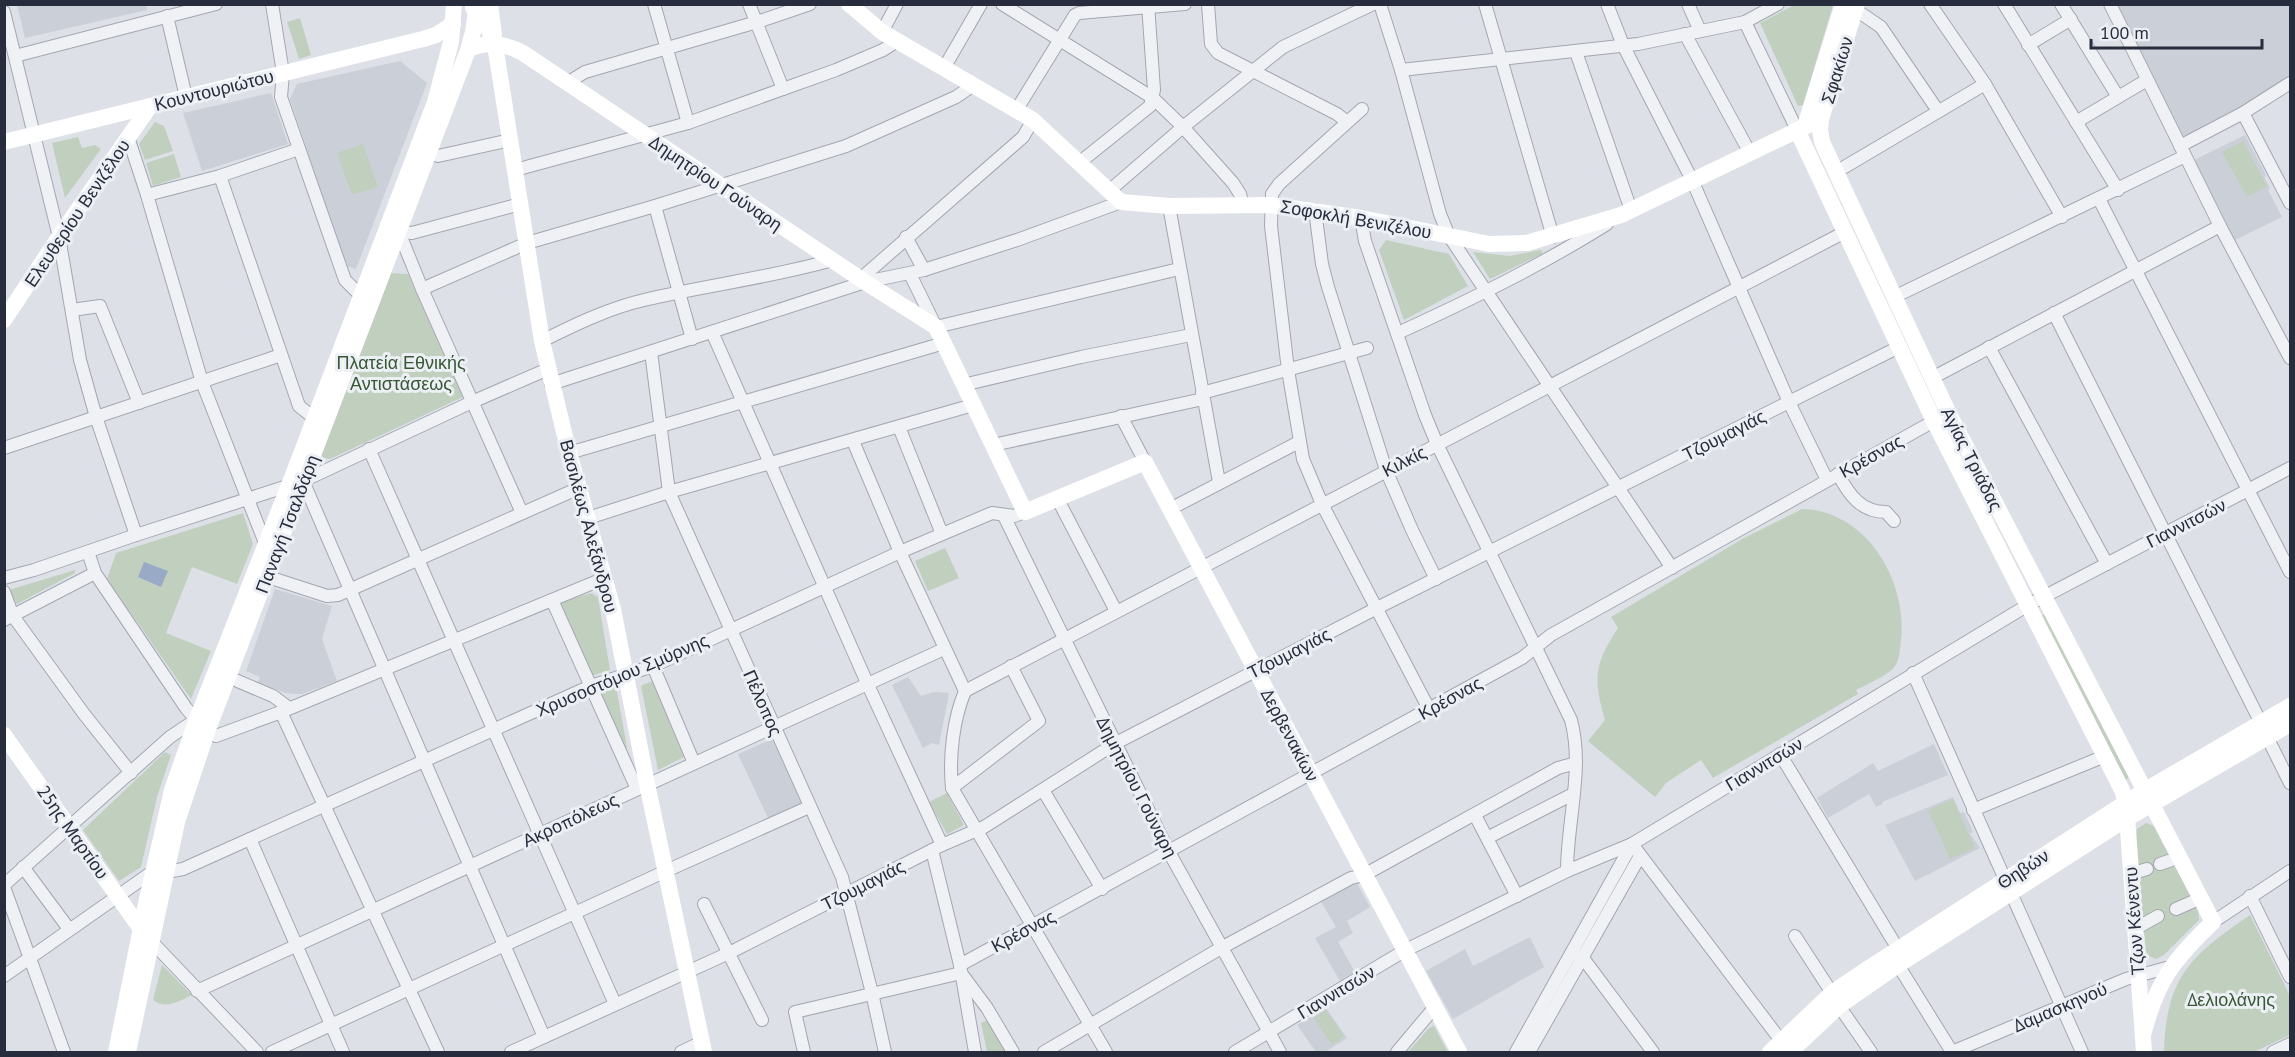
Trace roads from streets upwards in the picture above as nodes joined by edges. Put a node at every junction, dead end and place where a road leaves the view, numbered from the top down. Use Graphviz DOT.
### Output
graph roads {
  1 [pos="272,4"];
  2 [pos="454,4"];
  3 [pos="654,4"];
  4 [pos="749,4"];
  5 [pos="810,4"];
  6 [pos="849,4"];
  7 [pos="897,4"];
  8 [pos="981,4"];
  9 [pos="1002,4"];
  10 [pos="1185,4"];
  11 [pos="1208,4"];
  12 [pos="1373,4"];
  13 [pos="1380,4"];
  14 [pos="1485,4"];
  15 [pos="1607,4"];
  16 [pos="1688,4"];
  17 [pos="1778,4"];
  18 [pos="1930,4"];
  19 [pos="2004,4"];
  20 [pos="2061,4"];
  21 [pos="2110,4"];
  22 [pos="212,5"];
  23 [pos="478,6"];
  24 [pos="1148,6"];
  25 [pos="1852,6"];
  26 [pos="4,12"];
  27 [pos="167,16"];
  28 [pos="2071,19"];
  29 [pos="757,22"];
  30 [pos="1745,22"];
  31 [pos="453,24"];
  32 [pos="7,31"];
  33 [pos="1700,31"];
  34 [pos="882,32"];
  35 [pos="1685,34"];
  36 [pos="423,39"];
  37 [pos="1058,40"];
  38 [pos="897,41"];
  39 [pos="495,45"];
  40 [pos="1623,45"];
  41 [pos="2028,45"];
  42 [pos="666,48"];
  43 [pos="468,50"];
  44 [pos="1576,52"];
  45 [pos="523,53"];
  46 [pos="15,56"];
  47 [pos="1501,59"];
  48 [pos="447,60"];
  49 [pos="499,68"];
  50 [pos="944,68"];
  51 [pos="1401,70"];
  52 [pos="1254,71"];
  53 [pos="283,73"];
  54 [pos="2146,80"];
  55 [pos="567,83"];
  56 [pos="2290,83"];
  57 [pos="1984,84"];
  58 [pos="972,86"];
  59 [pos="783,89"];
  60 [pos="186,97"];
  61 [pos="2118,97"];
  62 [pos="1153,98"];
  63 [pos="150,106"];
  64 [pos="1017,109"];
  65 [pos="1362,109"];
  66 [pos="1938,111"];
  67 [pos="2243,113"];
  68 [pos="1821,119"];
  69 [pos="1033,120"];
  70 [pos="1347,122"];
  71 [pos="2076,122"];
  72 [pos="688,123"];
  73 [pos="1183,127"];
  74 [pos="1801,128"];
  75 [pos="33,135"];
  76 [pos="646,136"];
  77 [pos="128,137"];
  78 [pos="510,140"];
  79 [pos="4,142"];
  80 [pos="299,149"];
  81 [pos="2182,151"];
  82 [pos="423,152"];
  83 [pos="1750,153"];
  84 [pos="1079,163"];
  85 [pos="515,170"];
  86 [pos="1836,172"];
  87 [pos="220,176"];
  88 [pos="1692,180"];
  89 [pos="720,185"];
  90 [pos="2118,190"];
  91 [pos="147,195"];
  92 [pos="1115,196"];
  93 [pos="2099,199"];
  94 [pos="2290,203"];
  95 [pos="520,204"];
  96 [pos="1271,205"];
  97 [pos="655,206"];
  98 [pos="1169,206"];
  99 [pos="1243,206"];
  100 [pos="1315,210"];
  101 [pos="1626,213"];
  102 [pos="2062,217"];
  103 [pos="1361,218"];
  104 [pos="2220,226"];
  105 [pos="393,229"];
  106 [pos="1845,232"];
  107 [pos="1449,236"];
  108 [pos="59,237"];
  109 [pos="906,237"];
  110 [pos="1553,237"];
  111 [pos="527,243"];
  112 [pos="832,260"];
  113 [pos="1179,269"];
  114 [pos="924,270"];
  115 [pos="2134,271"];
  116 [pos="910,274"];
  117 [pos="866,282"];
  118 [pos="1739,287"];
  119 [pos="422,289"];
  120 [pos="1486,292"];
  121 [pos="679,293"];
  122 [pos="1894,297"];
  123 [pos="367,298"];
  124 [pos="72,310"];
  125 [pos="2054,313"];
  126 [pos="4,320"];
  127 [pos="936,327"];
  128 [pos="712,332"];
  129 [pos="1398,333"];
  130 [pos="1191,335"];
  131 [pos="692,339"];
  132 [pos="542,341"];
  133 [pos="944,343"];
  134 [pos="1899,347"];
  135 [pos="1367,348"];
  136 [pos="1989,348"];
  137 [pos="651,352"];
  138 [pos="1349,353"];
  139 [pos="281,355"];
  140 [pos="2290,358"];
  141 [pos="1288,370"];
  142 [pos="550,377"];
  143 [pos="1932,378"];
  144 [pos="202,382"];
  145 [pos="963,385"];
  146 [pos="1550,385"];
  147 [pos="1203,396"];
  148 [pos="741,401"];
  149 [pos="472,402"];
  150 [pos="1789,402"];
  151 [pos="139,403"];
  152 [pos="973,405"];
  153 [pos="1121,416"];
  154 [pos="96,417"];
  155 [pos="1934,421"];
  156 [pos="320,422"];
  157 [pos="660,425"];
  158 [pos="899,427"];
  159 [pos="853,441"];
  160 [pos="1299,442"];
  161 [pos="1437,444"];
  162 [pos="993,445"];
  163 [pos="4,448"];
  164 [pos="369,449"];
  165 [pos="569,453"];
  166 [pos="1145,462"];
  167 [pos="769,463"];
  168 [pos="2290,468"];
  169 [pos="1386,470"];
  170 [pos="1838,474"];
  171 [pos="1827,480"];
  172 [pos="1219,482"];
  173 [pos="296,483"];
  174 [pos="579,488"];
  175 [pos="1619,488"];
  176 [pos="2248,490"];
  177 [pos="669,492"];
  178 [pos="247,500"];
  179 [pos="1058,500"];
  180 [pos="1322,504"];
  181 [pos="1170,509"];
  182 [pos="1025,512"];
  183 [pos="522,513"];
  184 [pos="1004,516"];
  185 [pos="588,518"];
  186 [pos="1894,521"];
  187 [pos="2165,533"];
  188 [pos="942,534"];
  189 [pos="136,535"];
  190 [pos="265,543"];
  191 [pos="88,552"];
  192 [pos="900,552"];
  193 [pos="1489,553"];
  194 [pos="418,560"];
  195 [pos="2107,564"];
  196 [pos="1201,567"];
  197 [pos="1672,568"];
  198 [pos="2290,572"];
  199 [pos="95,573"];
  200 [pos="261,575"];
  201 [pos="4,578"];
  202 [pos="605,578"];
  203 [pos="1436,579"];
  204 [pos="824,587"];
  205 [pos="351,590"];
  206 [pos="4,592"];
  207 [pos="2043,596"];
  208 [pos="552,600"];
  209 [pos="2028,605"];
  210 [pos="1377,608"];
  211 [pos="1116,611"];
  212 [pos="9,618"];
  213 [pos="730,629"];
  214 [pos="453,639"];
  215 [pos="1063,639"];
  216 [pos="944,649"];
  217 [pos="1536,649"];
  218 [pos="653,666"];
  219 [pos="1011,666"];
  220 [pos="385,669"];
  221 [pos="1256,670"];
  222 [pos="626,673"];
  223 [pos="1912,673"];
  224 [pos="222,675"];
  225 [pos="868,685"];
  226 [pos="591,686"];
  227 [pos="964,691"];
  228 [pos="2290,706"];
  229 [pos="1430,709"];
  230 [pos="285,710"];
  231 [pos="2290,724"];
  232 [pos="202,726"];
  233 [pos="774,727"];
  234 [pos="493,729"];
  235 [pos="2264,730"];
  236 [pos="4,735"];
  237 [pos="1116,743"];
  238 [pos="1780,754"];
  239 [pos="10,755"];
  240 [pos="2105,756"];
  241 [pos="425,761"];
  242 [pos="694,763"];
  243 [pos="1576,763"];
  244 [pos="131,773"];
  245 [pos="1311,774"];
  246 [pos="2290,783"];
  247 [pos="642,787"];
  248 [pos="952,788"];
  249 [pos="1043,790"];
  250 [pos="1573,794"];
  251 [pos="2148,797"];
  252 [pos="2125,804"];
  253 [pos="324,805"];
  254 [pos="810,807"];
  255 [pos="1973,810"];
  256 [pos="1475,815"];
  257 [pos="68,826"];
  258 [pos="974,830"];
  259 [pos="540,834"];
  260 [pos="1487,838"];
  261 [pos="250,839"];
  262 [pos="1632,844"];
  263 [pos="937,847"];
  264 [pos="1169,852"];
  265 [pos="1640,856"];
  266 [pos="2180,857"];
  267 [pos="2160,864"];
  268 [pos="470,866"];
  269 [pos="23,867"];
  270 [pos="2147,869"];
  271 [pos="161,871"];
  272 [pos="666,871"];
  273 [pos="1567,871"];
  274 [pos="2290,871"];
  275 [pos="2130,874"];
  276 [pos="1364,875"];
  277 [pos="4,886"];
  278 [pos="2008,886"];
  279 [pos="1102,889"];
  280 [pos="847,893"];
  281 [pos="117,895"];
  282 [pos="1517,896"];
  283 [pos="2250,896"];
  284 [pos="2200,898"];
  285 [pos="704,904"];
  286 [pos="2176,909"];
  287 [pos="373,911"];
  288 [pos="575,914"];
  289 [pos="2158,916"];
  290 [pos="2213,922"];
  291 [pos="1032,927"];
  292 [pos="2135,928"];
  293 [pos="69,929"];
  294 [pos="146,936"];
  295 [pos="1795,936"];
  296 [pos="296,946"];
  297 [pos="505,946"];
  298 [pos="1221,948"];
  299 [pos="1404,951"];
  300 [pos="729,952"];
  301 [pos="1578,954"];
  302 [pos="1898,957"];
  303 [pos="29,958"];
  304 [pos="2170,967"];
  305 [pos="961,969"];
  306 [pos="687,971"];
  307 [pos="2138,975"];
  308 [pos="4,976"];
  309 [pos="2290,977"];
  310 [pos="409,990"];
  311 [pos="197,991"];
  312 [pos="872,993"];
  313 [pos="1836,1000"];
  314 [pos="615,1004"];
  315 [pos="2062,1007"];
  316 [pos="1434,1008"];
  317 [pos="762,1020"];
  318 [pos="332,1025"];
  319 [pos="1090,1025"];
  320 [pos="1268,1032"];
  321 [pos="2143,1035"];
  322 [pos="544,1037"];
  323 [pos="2290,1044"];
  324 [pos="703,1047"];
  325 [pos="1783,1050"];
  326 [pos="1952,1052"];
  327 [pos="64,1053"];
  328 [pos="116,1053"];
  329 [pos="128,1053"];
  330 [pos="257,1053"];
  331 [pos="272,1053"];
  332 [pos="343,1053"];
  333 [pos="438,1053"];
  334 [pos="511,1053"];
  335 [pos="681,1053"];
  336 [pos="804,1053"];
  337 [pos="885,1053"];
  338 [pos="975,1053"];
  339 [pos="1013,1053"];
  340 [pos="1044,1053"];
  341 [pos="1106,1053"];
  342 [pos="1235,1053"];
  343 [pos="1280,1053"];
  344 [pos="1397,1053"];
  345 [pos="1459,1053"];
  346 [pos="1516,1053"];
  347 [pos="1529,1053"];
  348 [pos="1653,1053"];
  349 [pos="1870,1053"];
  350 [pos="2082,1053"];
  351 [pos="2144,1053"];
  352 [pos="2273,1053"];
  1 -- 53 [label="street"];
  2 -- 31 [label="street, Παναγή Τσαλδάρη"];
  3 -- 42 [label="street"];
  4 -- 29 [label="street"];
  5 -- 29 [label="street"];
  6 -- 34 [label="street"];
  7 -- 34 [label="street"];
  8 -- 50 [label="street"];
  9 -- 37 [label="street"];
  10 -- 24 [label="street"];
  11 -- 52 [label="street"];
  12 -- 52 [label="street"];
  13 -- 51 [label="street"];
  14 -- 47 [label="street"];
  15 -- 40 [label="street"];
  16 -- 33 [label="street"];
  17 -- 30 [label="street"];
  18 -- 57 [label="street"];
  19 -- 41 [label="street"];
  20 -- 28 [label="street"];
  21 -- 54 [label="street"];
  22 -- 27 [label="street"];
  23 -- 39 [label="street, Βασιλέως Αλεξάνδρου"];
  23 -- 43 [label="street, Παναγή Τσαλδάρη"];
  24 -- 37 [label="street"];
  24 -- 62 [label="street"];
  25 -- 66 [label="street"];
  25 -- 68 [label="street, Σφακίων"];
  25 -- 74 [label="street, Σφακίων"];
  26 -- 32 [label="street"];
  27 -- 46 [label="street"];
  27 -- 60 [label="street"];
  28 -- 41 [label="street"];
  28 -- 61 [label="street"];
  29 -- 42 [label="street"];
  29 -- 59 [label="street"];
  30 -- 33 [label="street"];
  30 -- 74 [label="street"];
  31 -- 36 [label="street, Κουντουριώτου"];
  31 -- 48 [label="street, Παναγή Τσαλδάρη"];
  32 -- 46 [label="street"];
  33 -- 35 [label="street"];
  34 -- 38 [label="street"];
  35 -- 40 [label="street"];
  35 -- 83 [label="street"];
  36 -- 48 [label="street"];
  36 -- 53 [label="street, Κουντουριώτου"];
  37 -- 62 [label="street"];
  37 -- 64 [label="street"];
  38 -- 50 [label="street"];
  38 -- 59 [label="street"];
  39 -- 43 [label="street"];
  39 -- 45 [label="street, Δημητρίου Γούναρη"];
  39 -- 49 [label="street, Βασιλέως Αλεξάνδρου"];
  40 -- 44 [label="street"];
  40 -- 88 [label="street"];
  41 -- 71 [label="street"];
  42 -- 55 [label="street"];
  42 -- 72 [label="street"];
  43 -- 82 [label="street, Παναγή Τσαλδάρη"];
  44 -- 47 [label="street"];
  44 -- 101 [label="street"];
  45 -- 49 [label="street"];
  45 -- 55 [label="street, Δημητρίου Γούναρη"];
  46 -- 75 [label="street"];
  47 -- 51 [label="street"];
  47 -- 110 [label="street"];
  48 -- 82 [label="street, Παναγή Τσαλδάρη"];
  49 -- 78 [label="street, Βασιλέως Αλεξάνδρου"];
  50 -- 58 [label="street"];
  51 -- 107 [label="street"];
  52 -- 70 [label="street"];
  52 -- 73 [label="street"];
  53 -- 60 [label="street, Κουντουριώτου"];
  53 -- 80 [label="street"];
  54 -- 61 [label="street"];
  54 -- 81 [label="street"];
  55 -- 76 [label="street, Δημητρίου Γούναρη"];
  56 -- 67 [label="street"];
  57 -- 66 [label="street"];
  57 -- 102 [label="street"];
  58 -- 64 [label="street"];
  58 -- 89 [label="street"];
  59 -- 72 [label="street"];
  60 -- 63 [label="street, Κουντουριώτου"];
  61 -- 71 [label="street"];
  62 -- 73 [label="street"];
  62 -- 84 [label="street"];
  63 -- 75 [label="street, Κουντουριώτου"];
  63 -- 77 [label="street, Ελευθερίου Βενιζέλου"];
  64 -- 69 [label="street"];
  65 -- 70 [label="street"];
  66 -- 86 [label="street"];
  67 -- 81 [label="street"];
  67 -- 94 [label="street"];
  68 -- 74 [label="street, Σφακίων"];
  68 -- 86 [label="street, Αγίας Τριάδας"];
  69 -- 84 [label="street"];
  69 -- 109 [label="street"];
  70 -- 96 [label="street"];
  71 -- 90 [label="street"];
  72 -- 76 [label="street"];
  73 -- 92 [label="street"];
  73 -- 99 [label="street"];
  74 -- 83 [label="street, Σοφοκλή Βενιζέλου"];
  74 -- 106 [label="street, Αγίας Τριάδας"];
  75 -- 79 [label="street, Κουντουριώτου"];
  75 -- 108 [label="street"];
  76 -- 85 [label="street"];
  76 -- 89 [label="street, Δημητρίου Γούναρη"];
  77 -- 91 [label="street"];
  77 -- 108 [label="street, Ελευθερίου Βενιζέλου"];
  78 -- 82 [label="street"];
  78 -- 85 [label="street, Βασιλέως Αλεξάνδρου"];
  80 -- 87 [label="street"];
  80 -- 123 [label="street"];
  81 -- 90 [label="street"];
  81 -- 104 [label="street"];
  82 -- 105 [label="street, Παναγή Τσαλδάρη"];
  83 -- 88 [label="street, Σοφοκλή Βενιζέλου"];
  84 -- 92 [label="street"];
  85 -- 95 [label="street, Βασιλέως Αλεξάνδρου"];
  86 -- 122 [label="street, Αγίας Τριάδας"];
  87 -- 91 [label="street"];
  87 -- 139 [label="street"];
  88 -- 101 [label="street, Σοφοκλή Βενιζέλου"];
  88 -- 118 [label="street"];
  89 -- 97 [label="street"];
  89 -- 112 [label="street, Δημητρίου Γούναρη"];
  90 -- 93 [label="street"];
  91 -- 144 [label="street"];
  92 -- 98 [label="street, Σοφοκλή Βενιζέλου"];
  92 -- 114 [label="street"];
  93 -- 102 [label="street"];
  93 -- 115 [label="street"];
  95 -- 105 [label="street"];
  95 -- 111 [label="street, Βασιλέως Αλεξάνδρου"];
  96 -- 99 [label="street, Σοφοκλή Βενιζέλου"];
  96 -- 100 [label="street, Σοφοκλή Βενιζέλου"];
  96 -- 141 [label="street"];
  97 -- 111 [label="street"];
  97 -- 121 [label="street"];
  98 -- 99 [label="street, Σοφοκλή Βενιζέλου"];
  98 -- 113 [label="street"];
  100 -- 103 [label="street, Σοφοκλή Βενιζέλου"];
  100 -- 138 [label="street"];
  101 -- 110 [label="street, Σοφοκλή Βενιζέλου"];
  101 -- 120 [label="street"];
  102 -- 122 [label="street"];
  103 -- 107 [label="street, Σοφοκλή Βενιζέλου"];
  103 -- 129 [label="street"];
  104 -- 115 [label="street"];
  104 -- 140 [label="street"];
  105 -- 119 [label="street"];
  105 -- 123 [label="street, Παναγή Τσαλδάρη"];
  106 -- 118 [label="street, Κιλκίς"];
  106 -- 134 [label="street, Αγίας Τριάδας"];
  107 -- 110 [label="street, Σοφοκλή Βενιζέλου"];
  107 -- 120 [label="street"];
  108 -- 124 [label="street"];
  108 -- 126 [label="street, Ελευθερίου Βενιζέλου"];
  109 -- 114 [label="street"];
  109 -- 117 [label="street"];
  111 -- 119 [label="street"];
  111 -- 132 [label="street, Βασιλέως Αλεξάνδρου"];
  112 -- 117 [label="street, Δημητρίου Γούναρη"];
  112 -- 121 [label="street"];
  113 -- 127 [label="street"];
  113 -- 130 [label="street"];
  114 -- 116 [label="street"];
  115 -- 125 [label="street"];
  115 -- 176 [label="street"];
  116 -- 117 [label="street"];
  116 -- 127 [label="street"];
  117 -- 127 [label="street, Δημητρίου Γούναρη"];
  117 -- 128 [label="street"];
  118 -- 146 [label="street, Κιλκίς"];
  118 -- 150 [label="street"];
  119 -- 149 [label="street"];
  120 -- 129 [label="street"];
  120 -- 146 [label="street"];
  121 -- 131 [label="street"];
  121 -- 132 [label="street"];
  122 -- 143 [label="street, Αγίας Τριάδας"];
  123 -- 156 [label="street, Παναγή Τσαλδάρη"];
  124 -- 151 [label="street"];
  124 -- 154 [label="street"];
  125 -- 136 [label="street"];
  125 -- 187 [label="street"];
  127 -- 133 [label="street"];
  128 -- 131 [label="street"];
  128 -- 148 [label="street"];
  129 -- 161 [label="street"];
  130 -- 145 [label="street"];
  130 -- 147 [label="street"];
  131 -- 137 [label="street"];
  132 -- 142 [label="street, Βασιλέως Αλεξάνδρου"];
  133 -- 145 [label="street"];
  133 -- 148 [label="street"];
  134 -- 150 [label="street, Τζουμαγιάς"];
  134 -- 155 [label="street, Αγίας Τριάδας"];
  135 -- 138 [label="street"];
  136 -- 143 [label="street"];
  136 -- 195 [label="street"];
  137 -- 142 [label="street"];
  137 -- 157 [label="street, Πέλοπος"];
  138 -- 141 [label="street"];
  138 -- 169 [label="street"];
  139 -- 144 [label="street"];
  139 -- 156 [label="street"];
  141 -- 147 [label="street"];
  141 -- 160 [label="street"];
  142 -- 149 [label="street"];
  142 -- 165 [label="street, Βασιλέως Αλεξάνδρου"];
  143 -- 207 [label="street, Αγίας Τριάδας"];
  144 -- 151 [label="street"];
  144 -- 178 [label="street"];
  145 -- 152 [label="street"];
  146 -- 161 [label="street, Κιλκίς"];
  146 -- 175 [label="street"];
  147 -- 153 [label="street"];
  147 -- 172 [label="street"];
  148 -- 157 [label="street"];
  148 -- 167 [label="street"];
  149 -- 164 [label="street"];
  149 -- 183 [label="street"];
  150 -- 171 [label="street"];
  150 -- 175 [label="street, Τζουμαγιάς"];
  151 -- 154 [label="street"];
  152 -- 158 [label="street"];
  152 -- 162 [label="street"];
  153 -- 162 [label="street"];
  153 -- 166 [label="street, Δερβενακίων"];
  154 -- 163 [label="street"];
  154 -- 189 [label="street"];
  155 -- 170 [label="street, Κρέσνας"];
  155 -- 209 [label="street, Αγίας Τριάδας"];
  156 -- 173 [label="street, Παναγή Τσαλδάρη"];
  157 -- 165 [label="street"];
  157 -- 177 [label="street, Πέλοπος"];
  158 -- 159 [label="street"];
  158 -- 188 [label="street"];
  159 -- 167 [label="street"];
  159 -- 192 [label="street"];
  160 -- 172 [label="street"];
  160 -- 180 [label="street"];
  161 -- 169 [label="street, Κιλκίς"];
  161 -- 193 [label="street"];
  162 -- 182 [label="street"];
  164 -- 173 [label="street"];
  164 -- 194 [label="street"];
  165 -- 174 [label="street, Βασιλέως Αλεξάνδρου"];
  166 -- 179 [label="street, Χρυσοστόμου Σμύρνης"];
  166 -- 181 [label="street, Δερβενακίων"];
  167 -- 177 [label="street"];
  167 -- 204 [label="street"];
  168 -- 176 [label="street, Γιαννιτσών"];
  169 -- 180 [label="street, Κιλκίς"];
  169 -- 203 [label="street"];
  170 -- 171 [label="street, Κρέσνας"];
  170 -- 186 [label="street"];
  171 -- 197 [label="street, Κρέσνας"];
  172 -- 181 [label="street"];
  173 -- 178 [label="street"];
  173 -- 190 [label="street, Παναγή Τσαλδάρη"];
  173 -- 200 [label="street, Παναγή Τσαλδάρη"];
  173 -- 205 [label="street"];
  174 -- 183 [label="street"];
  174 -- 185 [label="street, Βασιλέως Αλεξάνδρου"];
  175 -- 193 [label="street, Τζουμαγιάς"];
  175 -- 197 [label="street"];
  176 -- 187 [label="street, Γιαννιτσών"];
  176 -- 198 [label="street"];
  177 -- 185 [label="street"];
  177 -- 213 [label="street, Πέλοπος"];
  178 -- 189 [label="street"];
  178 -- 190 [label="street"];
  179 -- 182 [label="street, Χρυσοστόμου Σμύρνης"];
  179 -- 211 [label="street"];
  180 -- 196 [label="street, Κιλκίς"];
  180 -- 210 [label="street"];
  181 -- 196 [label="street, Δερβενακίων"];
  182 -- 184 [label="street, Χρυσοστόμου Σμύρνης"];
  183 -- 194 [label="street"];
  184 -- 188 [label="street, Χρυσοστόμου Σμύρνης"];
  184 -- 215 [label="street, Δημητρίου Γούναρη"];
  185 -- 202 [label="street, Βασιλέως Αλεξάνδρου"];
  187 -- 195 [label="street, Γιαννιτσών"];
  187 -- 235 [label="street"];
  188 -- 192 [label="street, Χρυσοστόμου Σμύρνης"];
  189 -- 191 [label="street"];
  190 -- 200 [label="street, Παναγή Τσαλδάρη"];
  191 -- 199 [label="street"];
  191 -- 201 [label="street"];
  192 -- 204 [label="street, Χρυσοστόμου Σμύρνης"];
  192 -- 216 [label="street"];
  193 -- 203 [label="street, Τζουμαγιάς"];
  193 -- 217 [label="street"];
  194 -- 205 [label="street"];
  194 -- 214 [label="street"];
  195 -- 207 [label="street, Γιαννιτσών"];
  196 -- 211 [label="street, Κιλκίς"];
  196 -- 221 [label="street, Δερβενακίων"];
  197 -- 217 [label="street, Κρέσνας"];
  199 -- 212 [label="street"];
  199 -- 232 [label="street"];
  200 -- 205 [label="street"];
  200 -- 224 [label="street, Παναγή Τσαλδάρη"];
  202 -- 208 [label="street"];
  202 -- 222 [label="street, Βασιλέως Αλεξάνδρου"];
  203 -- 210 [label="street, Τζουμαγιάς"];
  204 -- 213 [label="street, Χρυσοστόμου Σμύρνης"];
  204 -- 225 [label="street"];
  205 -- 220 [label="street"];
  206 -- 212 [label="street"];
  207 -- 209 [label="street, Γιαννιτσών"];
  207 -- 251 [label="street, Αγίας Τριάδας"];
  208 -- 214 [label="street"];
  208 -- 226 [label="street, Βασιλέως Αλεξάνδρου"];
  209 -- 223 [label="street, Γιαννιτσών"];
  209 -- 240 [label="street, Αγίας Τριάδας"];
  210 -- 221 [label="street, Τζουμαγιάς"];
  210 -- 229 [label="street"];
  211 -- 215 [label="street, Κιλκίς"];
  212 -- 244 [label="street"];
  213 -- 218 [label="street, Χρυσοστόμου Σμύρνης"];
  213 -- 233 [label="street, Πέλοπος"];
  214 -- 220 [label="street"];
  214 -- 234 [label="street"];
  215 -- 219 [label="street, Κιλκίς"];
  215 -- 237 [label="street, Δημητρίου Γούναρη"];
  216 -- 225 [label="street, Ακροπόλεως"];
  216 -- 227 [label="street"];
  217 -- 229 [label="street, Κρέσνας"];
  217 -- 243 [label="street"];
  218 -- 222 [label="street, Χρυσοστόμου Σμύρνης"];
  218 -- 242 [label="street"];
  219 -- 227 [label="street, Κιλκίς"];
  219 -- 248 [label="street"];
  220 -- 230 [label="street"];
  220 -- 241 [label="street"];
  221 -- 237 [label="street, Τζουμαγιάς"];
  221 -- 245 [label="street, Δερβενακίων"];
  222 -- 226 [label="street, Χρυσοστόμου Σμύρνης"];
  222 -- 247 [label="street, Βασιλέως Αλεξάνδρου"];
  223 -- 238 [label="street, Γιαννιτσών"];
  223 -- 255 [label="street"];
  224 -- 230 [label="street"];
  224 -- 232 [label="street, Παναγή Τσαλδάρη"];
  225 -- 233 [label="street, Ακροπόλεως"];
  225 -- 263 [label="street"];
  226 -- 234 [label="street, Χρυσοστόμου Σμύρνης"];
  226 -- 247 [label="street, Βασιλέως Αλεξάνδρου"];
  227 -- 248 [label="street"];
  228 -- 235 [label="street, Θηβών"];
  229 -- 245 [label="street, Κρέσνας"];
  230 -- 232 [label="street"];
  230 -- 253 [label="street"];
  231 -- 235 [label="street, Θηβών"];
  232 -- 244 [label="street"];
  232 -- 271 [label="street, Παναγή Τσαλδάρη"];
  233 -- 242 [label="street, Ακροπόλεως"];
  233 -- 254 [label="street, Πέλοπος"];
  234 -- 241 [label="street, Χρυσοστόμου Σμύρνης"];
  234 -- 259 [label="street"];
  235 -- 246 [label="street"];
  235 -- 251 [label="street, Θηβών"];
  236 -- 239 [label="street, 25ης Μαρτίου"];
  237 -- 249 [label="street, Τζουμαγιάς"];
  237 -- 264 [label="street, Δημητρίου Γούναρη"];
  238 -- 262 [label="street, Γιαννιτσών"];
  238 -- 302 [label="street"];
  239 -- 257 [label="street, 25ης Μαρτίου"];
  240 -- 252 [label="street, Αγίας Τριάδας"];
  240 -- 255 [label="street"];
  241 -- 253 [label="street, Χρυσοστόμου Σμύρνης"];
  241 -- 268 [label="street"];
  242 -- 247 [label="street, Ακροπόλεως"];
  243 -- 250 [label="street"];
  243 -- 256 [label="street"];
  244 -- 257 [label="street"];
  245 -- 264 [label="street, Κρέσνας"];
  245 -- 276 [label="street, Δερβενακίων"];
  247 -- 259 [label="street, Ακροπόλεως"];
  247 -- 272 [label="street, Βασιλέως Αλεξάνδρου"];
  248 -- 258 [label="street"];
  249 -- 258 [label="street, Τζουμαγιάς"];
  249 -- 279 [label="street"];
  250 -- 260 [label="street"];
  250 -- 273 [label="street"];
  251 -- 252 [label="street, Θηβών"];
  251 -- 266 [label="street, Αγίας Τριάδας"];
  252 -- 275 [label="street, Τζων Κένεντυ"];
  252 -- 278 [label="street, Θηβών"];
  253 -- 261 [label="street, Χρυσοστόμου Σμύρνης"];
  253 -- 287 [label="street"];
  254 -- 272 [label="street"];
  254 -- 280 [label="street, Πέλοπος"];
  255 -- 278 [label="street"];
  256 -- 260 [label="street"];
  256 -- 276 [label="street"];
  257 -- 269 [label="street"];
  257 -- 281 [label="street, 25ης Μαρτίου"];
  258 -- 263 [label="street, Τζουμαγιάς"];
  258 -- 291 [label="street"];
  259 -- 268 [label="street, Ακροπόλεως"];
  259 -- 288 [label="street"];
  260 -- 282 [label="street"];
  261 -- 271 [label="street, Χρυσοστόμου Σμύρνης"];
  261 -- 296 [label="street"];
  262 -- 265 [label="street"];
  262 -- 273 [label="street, Γιαννιτσών"];
  262 -- 301 [label="street"];
  263 -- 280 [label="street, Τζουμαγιάς"];
  263 -- 305 [label="street"];
  264 -- 279 [label="street, Κρέσνας"];
  264 -- 298 [label="street, Δημητρίου Γούναρη"];
  265 -- 301 [label="street"];
  265 -- 325 [label="street"];
  266 -- 267 [label="street"];
  266 -- 284 [label="street, Αγίας Τριάδας"];
  268 -- 287 [label="street, Ακροπόλεως"];
  268 -- 297 [label="street"];
  269 -- 277 [label="street"];
  269 -- 293 [label="street"];
  270 -- 275 [label="street"];
  271 -- 281 [label="street, Χρυσοστόμου Σμύρνης"];
  271 -- 294 [label="street, Παναγή Τσαλδάρη"];
  272 -- 288 [label="street"];
  272 -- 306 [label="street, Βασιλέως Αλεξάνδρου"];
  273 -- 282 [label="street, Γιαννιτσών"];
  274 -- 283 [label="street"];
  275 -- 292 [label="street, Τζων Κένεντυ"];
  276 -- 298 [label="street"];
  276 -- 299 [label="street, Δερβενακίων"];
  277 -- 303 [label="street"];
  278 -- 302 [label="street, Θηβών"];
  278 -- 315 [label="street"];
  279 -- 291 [label="street, Κρέσνας"];
  280 -- 300 [label="street, Τζουμαγιάς"];
  280 -- 312 [label="street, Πέλοπος"];
  281 -- 293 [label="street, Χρυσοστόμου Σμύρνης"];
  281 -- 294 [label="street, 25ης Μαρτίου"];
  282 -- 299 [label="street, Γιαννιτσών"];
  283 -- 290 [label="street"];
  283 -- 309 [label="street"];
  284 -- 286 [label="street"];
  284 -- 290 [label="street, Αγίας Τριάδας"];
  285 -- 300 [label="street"];
  287 -- 296 [label="street, Ακροπόλεως"];
  287 -- 310 [label="street"];
  288 -- 297 [label="street"];
  288 -- 314 [label="street"];
  289 -- 292 [label="street"];
  290 -- 304 [label="street"];
  291 -- 305 [label="street, Κρέσνας"];
  291 -- 319 [label="street"];
  292 -- 307 [label="street, Τζων Κένεντυ"];
  293 -- 303 [label="street, Χρυσοστόμου Σμύρνης"];
  294 -- 311 [label="street"];
  294 -- 328 [label="street, Παναγή Τσαλδάρη"];
  294 -- 329 [label="street, Παναγή Τσαλδάρη"];
  295 -- 313 [label="street"];
  296 -- 311 [label="street, Ακροπόλεως"];
  296 -- 318 [label="street"];
  297 -- 310 [label="street"];
  297 -- 322 [label="street"];
  298 -- 319 [label="street"];
  298 -- 320 [label="street, Δημητρίου Γούναρη"];
  299 -- 316 [label="street, Δερβενακίων"];
  299 -- 320 [label="street, Γιαννιτσών"];
  300 -- 306 [label="street, Τζουμαγιάς"];
  300 -- 317 [label="street"];
  301 -- 346 [label="street"];
  301 -- 347 [label="street"];
  301 -- 348 [label="street"];
  302 -- 313 [label="street, Θηβών"];
  302 -- 326 [label="street"];
  303 -- 308 [label="street, Χρυσοστόμου Σμύρνης"];
  303 -- 327 [label="street"];
  304 -- 307 [label="street, Δαμασκηνού"];
  304 -- 321 [label="street"];
  305 -- 312 [label="street, Κρέσνας"];
  305 -- 338 [label="street"];
  305 -- 339 [label="street"];
  306 -- 314 [label="street, Τζουμαγιάς"];
  306 -- 324 [label="street, Βασιλέως Αλεξάνδρου"];
  307 -- 315 [label="street, Δαμασκηνού"];
  307 -- 321 [label="street, Τζων Κένεντυ"];
  310 -- 318 [label="street"];
  310 -- 333 [label="street"];
  311 -- 330 [label="street"];
  312 -- 336 [label="street, Κρέσνας"];
  312 -- 337 [label="street, Πέλοπος"];
  313 -- 325 [label="street, Θηβών"];
  313 -- 349 [label="street"];
  314 -- 322 [label="street, Τζουμαγιάς"];
  315 -- 326 [label="street, Δαμασκηνού"];
  315 -- 350 [label="street"];
  316 -- 344 [label="street"];
  316 -- 345 [label="street, Δερβενακίων"];
  318 -- 331 [label="street"];
  318 -- 332 [label="street"];
  319 -- 340 [label="street"];
  319 -- 341 [label="street"];
  320 -- 342 [label="street, Γιαννιτσών"];
  320 -- 343 [label="street, Δημητρίου Γούναρη"];
  321 -- 351 [label="street, Τζων Κένεντυ"];
  322 -- 334 [label="street, Τζουμαγιάς"];
  323 -- 352 [label="street"];
  324 -- 335 [label="street"];
}
